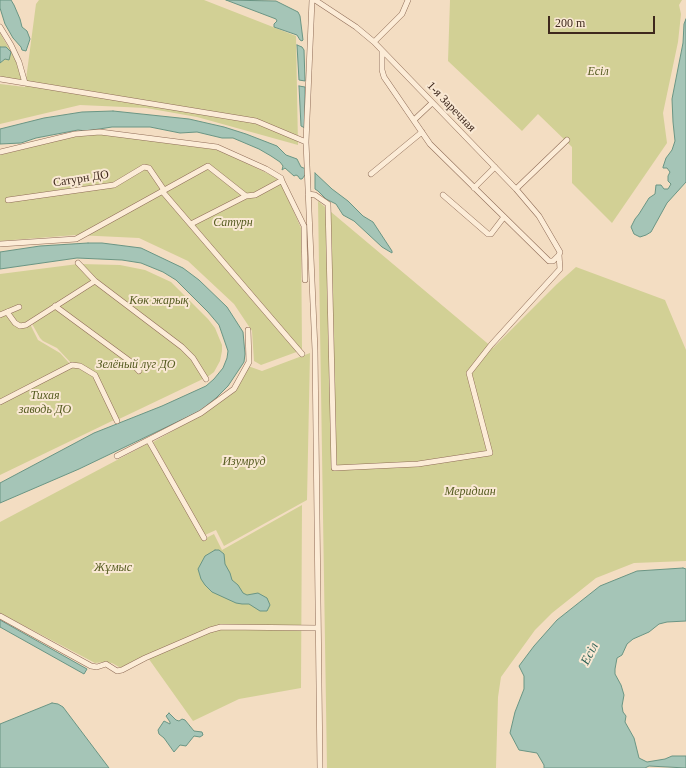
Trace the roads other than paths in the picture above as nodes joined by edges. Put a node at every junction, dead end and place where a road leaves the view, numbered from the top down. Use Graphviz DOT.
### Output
graph roads {
  1 [pos="312,0"];
  2 [pos="316,0"];
  3 [pos="408,0"];
  4 [pos="0,27"];
  5 [pos="374,42"];
  6 [pos="382,51"];
  7 [pos="0,79"];
  8 [pos="25,83"];
  9 [pos="432,102"];
  10 [pos="414,120"];
  11 [pos="422,132"];
  12 [pos="567,140"];
  13 [pos="306,142"];
  14 [pos="0,152"];
  15 [pos="495,167"];
  16 [pos="371,174"];
  17 [pos="282,181"];
  18 [pos="474,188"];
  19 [pos="516,189"];
  20 [pos="163,190"];
  21 [pos="308,194"];
  22 [pos="444,195"];
  23 [pos="246,196"];
  24 [pos="8,200"];
  25 [pos="504,217"];
  26 [pos="191,224"];
  27 [pos="0,244"];
  28 [pos="559,255"];
  29 [pos="78,263"];
  30 [pos="304,280"];
  31 [pos="95,281"];
  32 [pos="55,306"];
  33 [pos="20,307"];
  34 [pos="7,312"];
  35 [pos="0,315"];
  36 [pos="248,330"];
  37 [pos="302,354"];
  38 [pos="139,371"];
  39 [pos="206,379"];
  40 [pos="0,402"];
  41 [pos="116,421"];
  42 [pos="149,441"];
  43 [pos="117,456"];
  44 [pos="204,538"];
  45 [pos="0,616"];
  46 [pos="318,628"];
  47 [pos="320,768"];
  1 -- 13 [label="street"];
  2 -- 5 [label="street, 1-я Заречная"];
  3 -- 5 [label="street"];
  4 -- 8 [label="street"];
  5 -- 6 [label="street, 1-я Заречная"];
  6 -- 9 [label="street, 1-я Заречная"];
  6 -- 10 [label="street"];
  7 -- 8 [label="street"];
  8 -- 13 [label="street"];
  9 -- 10 [label="street"];
  9 -- 15 [label="street, 1-я Заречная"];
  10 -- 11 [label="street"];
  11 -- 16 [label="street"];
  11 -- 18 [label="street"];
  12 -- 19 [label="street"];
  13 -- 21 [label="street"];
  14 -- 17 [label="street"];
  15 -- 18 [label="street"];
  15 -- 19 [label="street, 1-я Заречная"];
  17 -- 23 [label="street"];
  17 -- 30 [label="street"];
  18 -- 25 [label="street"];
  19 -- 28 [label="street, 1-я Заречная"];
  20 -- 23 [label="street"];
  20 -- 24 [label="street, Сатурн ДО"];
  20 -- 26 [label="street, Сатурн ДО"];
  20 -- 27 [label="street"];
  21 -- 28 [label="street"];
  21 -- 46 [label="street"];
  22 -- 25 [label="street"];
  23 -- 26 [label="street"];
  25 -- 28 [label="street"];
  26 -- 37 [label="street, Сатурн ДО"];
  29 -- 31 [label="street"];
  31 -- 32 [label="street"];
  31 -- 39 [label="street"];
  32 -- 34 [label="street"];
  32 -- 38 [label="street"];
  33 -- 34 [label="street"];
  34 -- 35 [label="street"];
  36 -- 42 [label="street"];
  40 -- 41 [label="street"];
  42 -- 43 [label="street"];
  42 -- 44 [label="street"];
  45 -- 46 [label="street"];
  46 -- 47 [label="street"];
}
